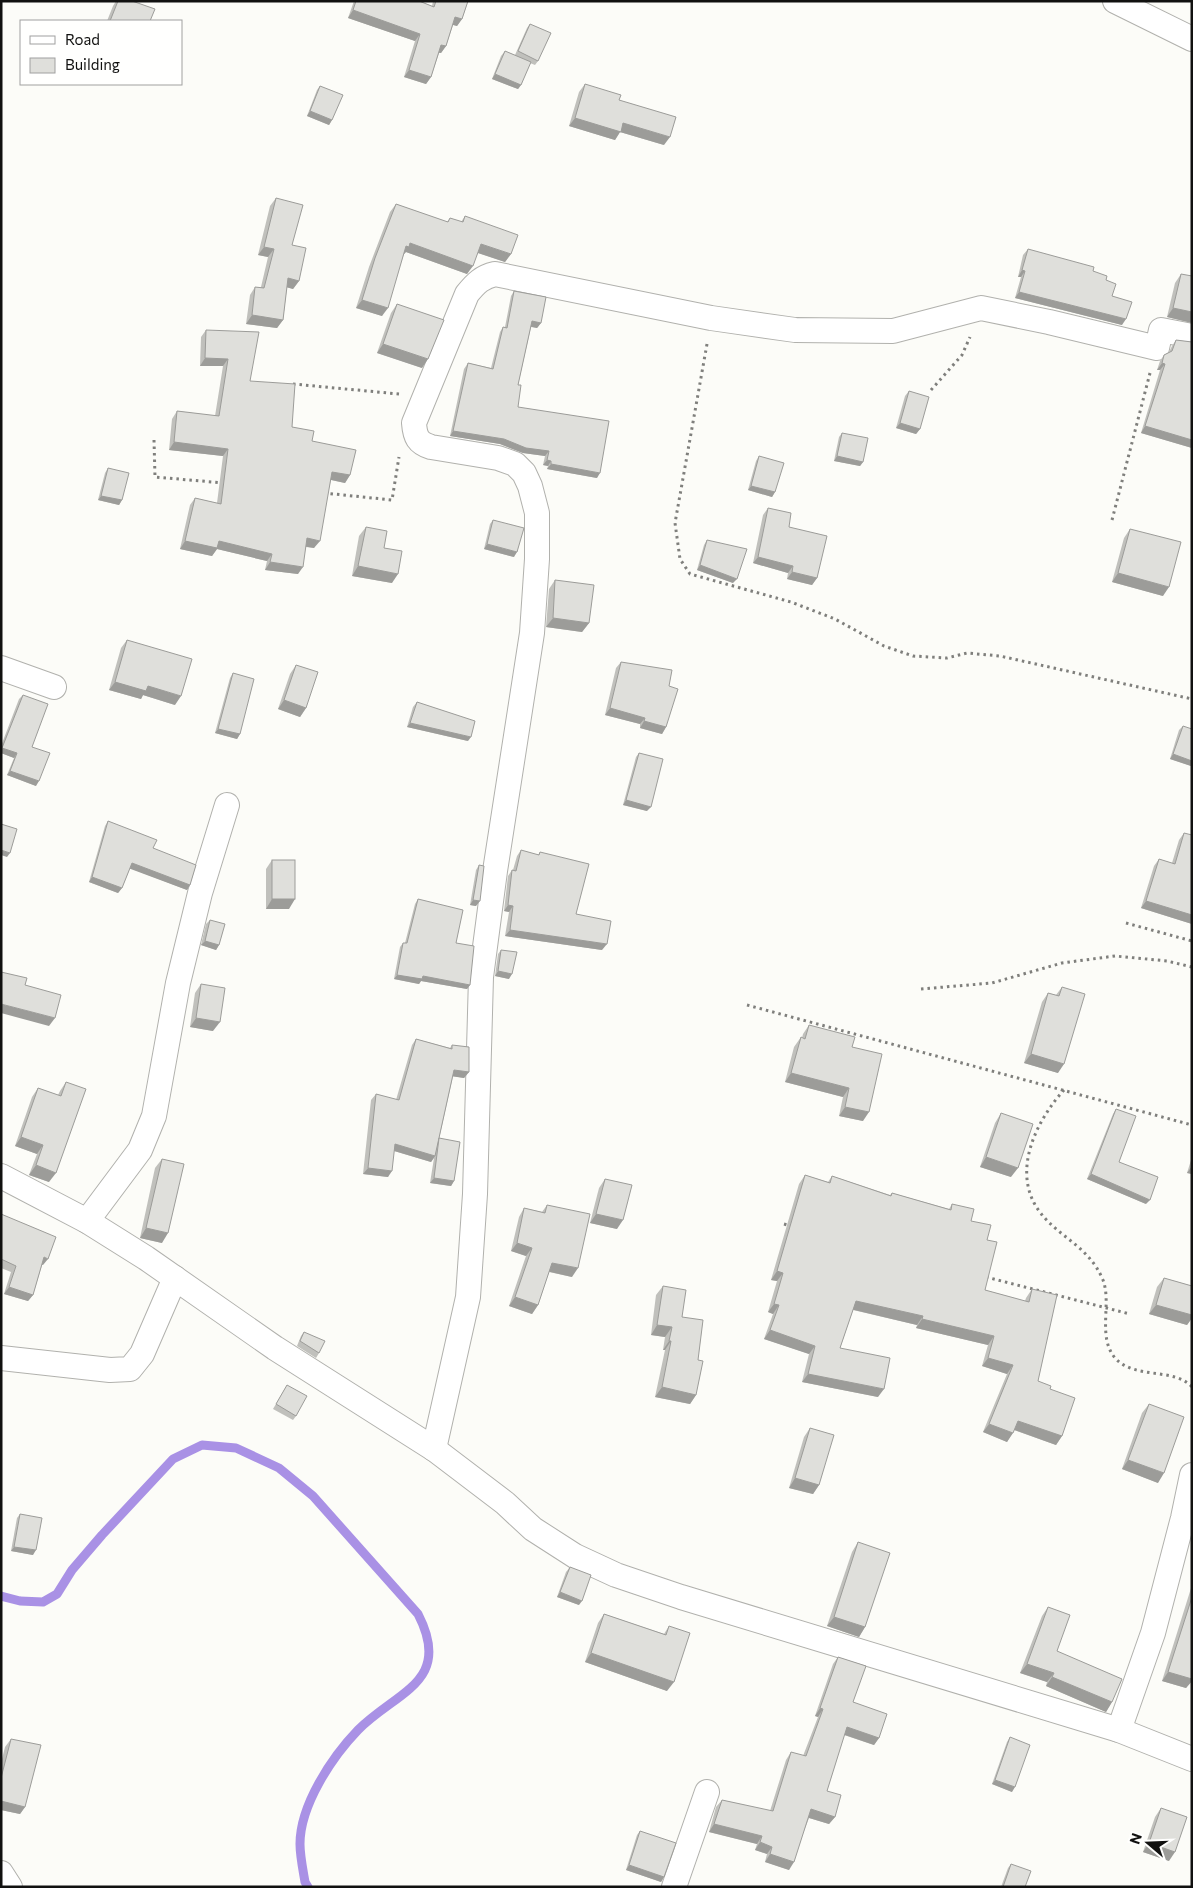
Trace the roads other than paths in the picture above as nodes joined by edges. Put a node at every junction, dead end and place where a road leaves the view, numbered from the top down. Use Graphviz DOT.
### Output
graph roads {
  1 [pos="1115,1"];
  2 [pos="1192,39"];
  3 [pos="1192,336"];
  4 [pos="1,668"];
  5 [pos="54,687"];
  6 [pos="228,805"];
  7 [pos="1,1176"];
  8 [pos="87,1221"];
  9 [pos="175,1278"];
  10 [pos="1,1358"];
  11 [pos="434,1449"];
  12 [pos="1192,1475"];
  13 [pos="1119,1730"];
  14 [pos="1192,1759"];
  15 [pos="707,1792"];
  16 [pos="1,1873"];
  17 [pos="10,1887"];
  18 [pos="674,1887"];
  1 -- 2 [label="street"];
  3 -- 11 [label="street"];
  4 -- 5 [label="street"];
  6 -- 8 [label="street"];
  7 -- 8 [label="street"];
  8 -- 9 [label="street"];
  9 -- 10 [label="street"];
  9 -- 11 [label="street"];
  11 -- 13 [label="street"];
  12 -- 13 [label="street"];
  13 -- 14 [label="street"];
  15 -- 18 [label="street"];
  16 -- 17 [label="street"];
}
